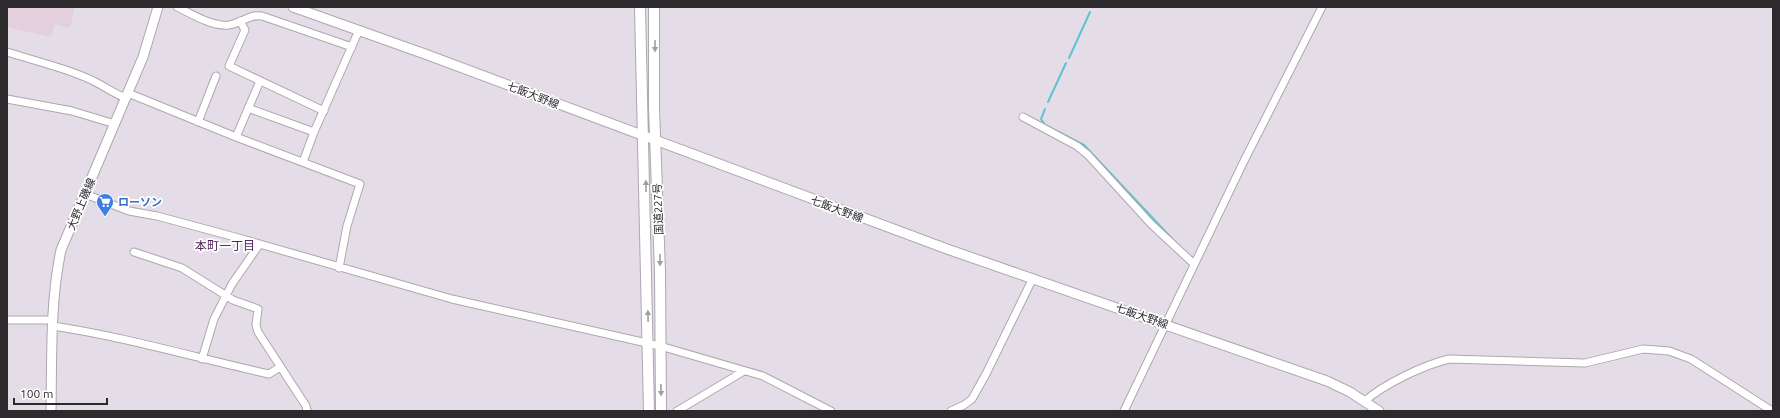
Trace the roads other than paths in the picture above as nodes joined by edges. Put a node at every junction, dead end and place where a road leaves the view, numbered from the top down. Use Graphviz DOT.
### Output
graph roads {
  1 [pos="158,7"];
  2 [pos="177,7"];
  3 [pos="294,7"];
  4 [pos="640,7"];
  5 [pos="654,7"];
  6 [pos="1322,7"];
  7 [pos="240,22"];
  8 [pos="359,30"];
  9 [pos="352,47"];
  10 [pos="7,52"];
  11 [pos="216,76"];
  12 [pos="260,81"];
  13 [pos="127,96"];
  14 [pos="7,99"];
  15 [pos="248,108"];
  16 [pos="324,111"];
  17 [pos="1023,117"];
  18 [pos="198,122"];
  19 [pos="115,124"];
  20 [pos="314,132"];
  21 [pos="236,137"];
  22 [pos="644,137"];
  23 [pos="656,141"];
  24 [pos="303,162"];
  25 [pos="85,194"];
  26 [pos="259,245"];
  27 [pos="134,252"];
  28 [pos="1194,264"];
  29 [pos="339,268"];
  30 [pos="1033,278"];
  31 [pos="226,294"];
  32 [pos="7,320"];
  33 [pos="53,323"];
  34 [pos="1166,325"];
  35 [pos="648,343"];
  36 [pos="660,346"];
  37 [pos="202,359"];
  38 [pos="280,367"];
  39 [pos="744,371"];
  40 [pos="1365,401"];
  41 [pos="51,411"];
  42 [pos="307,411"];
  43 [pos="649,411"];
  44 [pos="661,411"];
  45 [pos="677,411"];
  46 [pos="831,411"];
  47 [pos="951,411"];
  48 [pos="1124,411"];
  49 [pos="1379,411"];
  50 [pos="1772,411"];
  1 -- 13 [label="main road, 大野上磯線"];
  2 -- 7 [label="street"];
  3 -- 8 [label="main road, 七飯大野線"];
  4 -- 22 [label="highway, 国道227号"];
  5 -- 23 [label="highway, 国道227号, one-way"];
  6 -- 28 [label="street"];
  7 -- 9 [label="street"];
  7 -- 12 [label="street"];
  8 -- 9 [label="street"];
  8 -- 22 [label="main road, 七飯大野線"];
  9 -- 16 [label="street"];
  10 -- 13 [label="street"];
  11 -- 18 [label="street"];
  12 -- 15 [label="street"];
  12 -- 16 [label="street"];
  13 -- 18 [label="street"];
  13 -- 19 [label="main road, 大野上磯線"];
  14 -- 19 [label="street"];
  15 -- 20 [label="street"];
  15 -- 21 [label="street"];
  16 -- 20 [label="street"];
  17 -- 28 [label="street"];
  18 -- 21 [label="street"];
  19 -- 25 [label="main road, 大野上磯線"];
  20 -- 24 [label="street"];
  21 -- 24 [label="street"];
  22 -- 23 [label="main road, 七飯大野線"];
  35 -- 22 [label="highway, 国道227号, one-way"];
  23 -- 30 [label="main road, 七飯大野線"];
  23 -- 36 [label="highway, 国道227号, one-way"];
  24 -- 29 [label="street"];
  25 -- 26 [label="street"];
  25 -- 33 [label="main road, 大野上磯線"];
  26 -- 29 [label="street"];
  26 -- 31 [label="street"];
  27 -- 31 [label="street"];
  28 -- 34 [label="street"];
  29 -- 35 [label="street"];
  30 -- 34 [label="main road, 七飯大野線"];
  30 -- 47 [label="street"];
  31 -- 37 [label="street"];
  31 -- 38 [label="street"];
  32 -- 33 [label="street"];
  33 -- 37 [label="street"];
  33 -- 41 [label="main road, 大野上磯線"];
  34 -- 40 [label="main road, 七飯大野線"];
  34 -- 48 [label="street"];
  35 -- 36 [label="street"];
  35 -- 43 [label="highway, 国道227号"];
  36 -- 39 [label="street"];
  36 -- 44 [label="highway, 国道227号, one-way"];
  37 -- 38 [label="street"];
  38 -- 42 [label="street"];
  39 -- 45 [label="street"];
  39 -- 46 [label="street"];
  40 -- 49 [label="main road, 七飯大野線"];
  40 -- 50 [label="street"];
}
